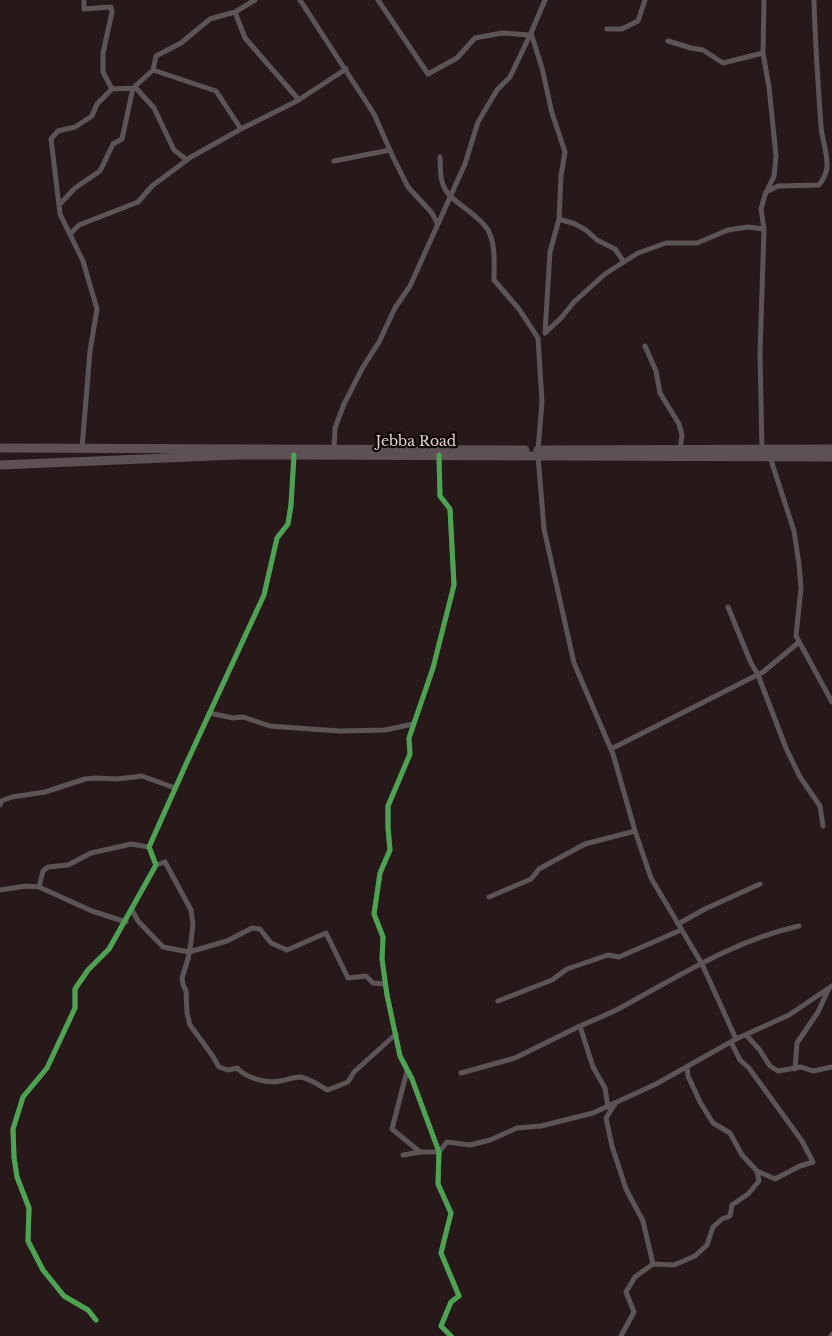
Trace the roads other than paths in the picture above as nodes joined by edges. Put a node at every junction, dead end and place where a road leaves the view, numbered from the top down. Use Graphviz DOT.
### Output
graph roads {
  1 [pos="84,0"];
  2 [pos="255,0"];
  3 [pos="300,0"];
  4 [pos="378,0"];
  5 [pos="545,0"];
  6 [pos="645,0"];
  7 [pos="764,0"];
  8 [pos="814,0"];
  9 [pos="235,12"];
  10 [pos="607,29"];
  11 [pos="531,34"];
  12 [pos="668,40"];
  13 [pos="763,54"];
  14 [pos="346,69"];
  15 [pos="153,70"];
  16 [pos="133,88"];
  17 [pos="112,89"];
  18 [pos="299,100"];
  19 [pos="241,129"];
  20 [pos="390,150"];
  21 [pos="440,157"];
  22 [pos="187,160"];
  23 [pos="334,161"];
  24 [pos="766,192"];
  25 [pos="450,195"];
  26 [pos="59,205"];
  27 [pos="559,219"];
  28 [pos="437,223"];
  29 [pos="764,229"];
  30 [pos="70,234"];
  31 [pos="624,262"];
  32 [pos="545,333"];
  33 [pos="538,338"];
  34 [pos="644,346"];
  35 [pos="0,448"];
  36 [pos="82,448"];
  37 [pos="334,449"];
  38 [pos="832,449"];
  39 [pos="680,450"];
  40 [pos="762,450"];
  41 [pos="236,452"];
  42 [pos="538,453"];
  43 [pos="294,455"];
  44 [pos="439,455"];
  45 [pos="770,457"];
  46 [pos="832,457"];
  47 [pos="0,464"];
  48 [pos="728,607"];
  49 [pos="798,643"];
  50 [pos="758,675"];
  51 [pos="832,702"];
  52 [pos="209,713"];
  53 [pos="414,724"];
  54 [pos="611,749"];
  55 [pos="175,788"];
  56 [pos="0,805"];
  57 [pos="823,826"];
  58 [pos="635,831"];
  59 [pos="149,847"];
  60 [pos="156,865"];
  61 [pos="760,884"];
  62 [pos="39,887"];
  63 [pos="0,890"];
  64 [pos="489,897"];
  65 [pos="132,910"];
  66 [pos="126,922"];
  67 [pos="678,924"];
  68 [pos="800,926"];
  69 [pos="681,930"];
  70 [pos="189,952"];
  71 [pos="702,964"];
  72 [pos="386,984"];
  73 [pos="831,987"];
  74 [pos="498,1001"];
  75 [pos="580,1026"];
  76 [pos="396,1034"];
  77 [pos="746,1035"];
  78 [pos="733,1041"];
  79 [pos="687,1067"];
  80 [pos="832,1067"];
  81 [pos="795,1068"];
  82 [pos="408,1070"];
  83 [pos="461,1073"];
  84 [pos="616,1104"];
  85 [pos="608,1107"];
  86 [pos="420,1152"];
  87 [pos="439,1152"];
  88 [pos="403,1155"];
  89 [pos="757,1170"];
  90 [pos="653,1264"];
  91 [pos="96,1320"];
  92 [pos="451,1336"];
  93 [pos="621,1336"];
  1 -- 17 [label="street"];
  2 -- 9 [label="street"];
  3 -- 14 [label="street"];
  4 -- 11 [label="street"];
  5 -- 11 [label="street"];
  6 -- 10 [label="street"];
  7 -- 13 [label="street"];
  8 -- 24 [label="street"];
  9 -- 15 [label="street"];
  9 -- 18 [label="street"];
  11 -- 25 [label="street"];
  11 -- 27 [label="street"];
  12 -- 13 [label="street"];
  13 -- 24 [label="street"];
  14 -- 18 [label="street"];
  14 -- 20 [label="street"];
  15 -- 16 [label="street"];
  15 -- 19 [label="street"];
  16 -- 17 [label="street"];
  16 -- 22 [label="street"];
  16 -- 26 [label="street"];
  17 -- 26 [label="street"];
  18 -- 19 [label="street"];
  19 -- 22 [label="street"];
  20 -- 23 [label="street"];
  20 -- 28 [label="street"];
  21 -- 25 [label="street"];
  22 -- 30 [label="street"];
  24 -- 29 [label="street"];
  25 -- 28 [label="street"];
  25 -- 33 [label="street"];
  26 -- 30 [label="street"];
  27 -- 31 [label="street"];
  27 -- 32 [label="street"];
  28 -- 37 [label="street"];
  29 -- 31 [label="street"];
  29 -- 40 [label="street"];
  30 -- 36 [label="street"];
  31 -- 32 [label="street"];
  32 -- 33 [label="street"];
  33 -- 42 [label="street"];
  34 -- 39 [label="street"];
  35 -- 36 [label="highway, Jebba Road"];
  36 -- 41 [label="highway, Jebba Road"];
  37 -- 41 [label="highway, Jebba Road"];
  37 -- 42 [label="highway, Jebba Road"];
  38 -- 40 [label="highway, Jebba Road"];
  39 -- 40 [label="highway, Jebba Road"];
  39 -- 42 [label="highway, Jebba Road"];
  41 -- 43 [label="highway, Jebba Road"];
  41 -- 47 [label="highway, Jebba Road"];
  42 -- 44 [label="highway, Jebba Road"];
  42 -- 45 [label="highway, Jebba Road"];
  42 -- 54 [label="street"];
  43 -- 44 [label="highway, Jebba Road"];
  43 -- 52 [label="street"];
  44 -- 53 [label="street"];
  45 -- 46 [label="highway, Jebba Road"];
  45 -- 49 [label="street"];
  48 -- 50 [label="street"];
  49 -- 50 [label="street"];
  49 -- 51 [label="street"];
  50 -- 54 [label="street"];
  50 -- 57 [label="street"];
  52 -- 53 [label="street"];
  52 -- 55 [label="street"];
  53 -- 72 [label="street"];
  54 -- 58 [label="street"];
  55 -- 56 [label="street"];
  55 -- 59 [label="street"];
  58 -- 64 [label="street"];
  58 -- 67 [label="street"];
  59 -- 60 [label="street"];
  59 -- 62 [label="street"];
  60 -- 65 [label="street"];
  60 -- 70 [label="street"];
  61 -- 67 [label="street"];
  62 -- 63 [label="street"];
  62 -- 66 [label="street"];
  65 -- 66 [label="street"];
  65 -- 70 [label="street"];
  66 -- 91 [label="street"];
  67 -- 69 [label="street"];
  68 -- 71 [label="street"];
  69 -- 71 [label="street"];
  69 -- 74 [label="street"];
  70 -- 72 [label="street"];
  70 -- 76 [label="street"];
  71 -- 75 [label="street"];
  71 -- 78 [label="street"];
  72 -- 76 [label="street"];
  73 -- 77 [label="street"];
  73 -- 81 [label="street"];
  75 -- 83 [label="street"];
  75 -- 85 [label="street"];
  76 -- 82 [label="street"];
  77 -- 78 [label="street"];
  77 -- 81 [label="street"];
  78 -- 79 [label="street"];
  78 -- 89 [label="street"];
  79 -- 84 [label="street"];
  79 -- 89 [label="street"];
  80 -- 81 [label="street"];
  82 -- 86 [label="street"];
  82 -- 87 [label="street"];
  84 -- 85 [label="street"];
  84 -- 90 [label="street"];
  85 -- 87 [label="street"];
  86 -- 87 [label="street"];
  86 -- 88 [label="street"];
  87 -- 92 [label="street"];
  89 -- 90 [label="street"];
  90 -- 93 [label="street"];
}
